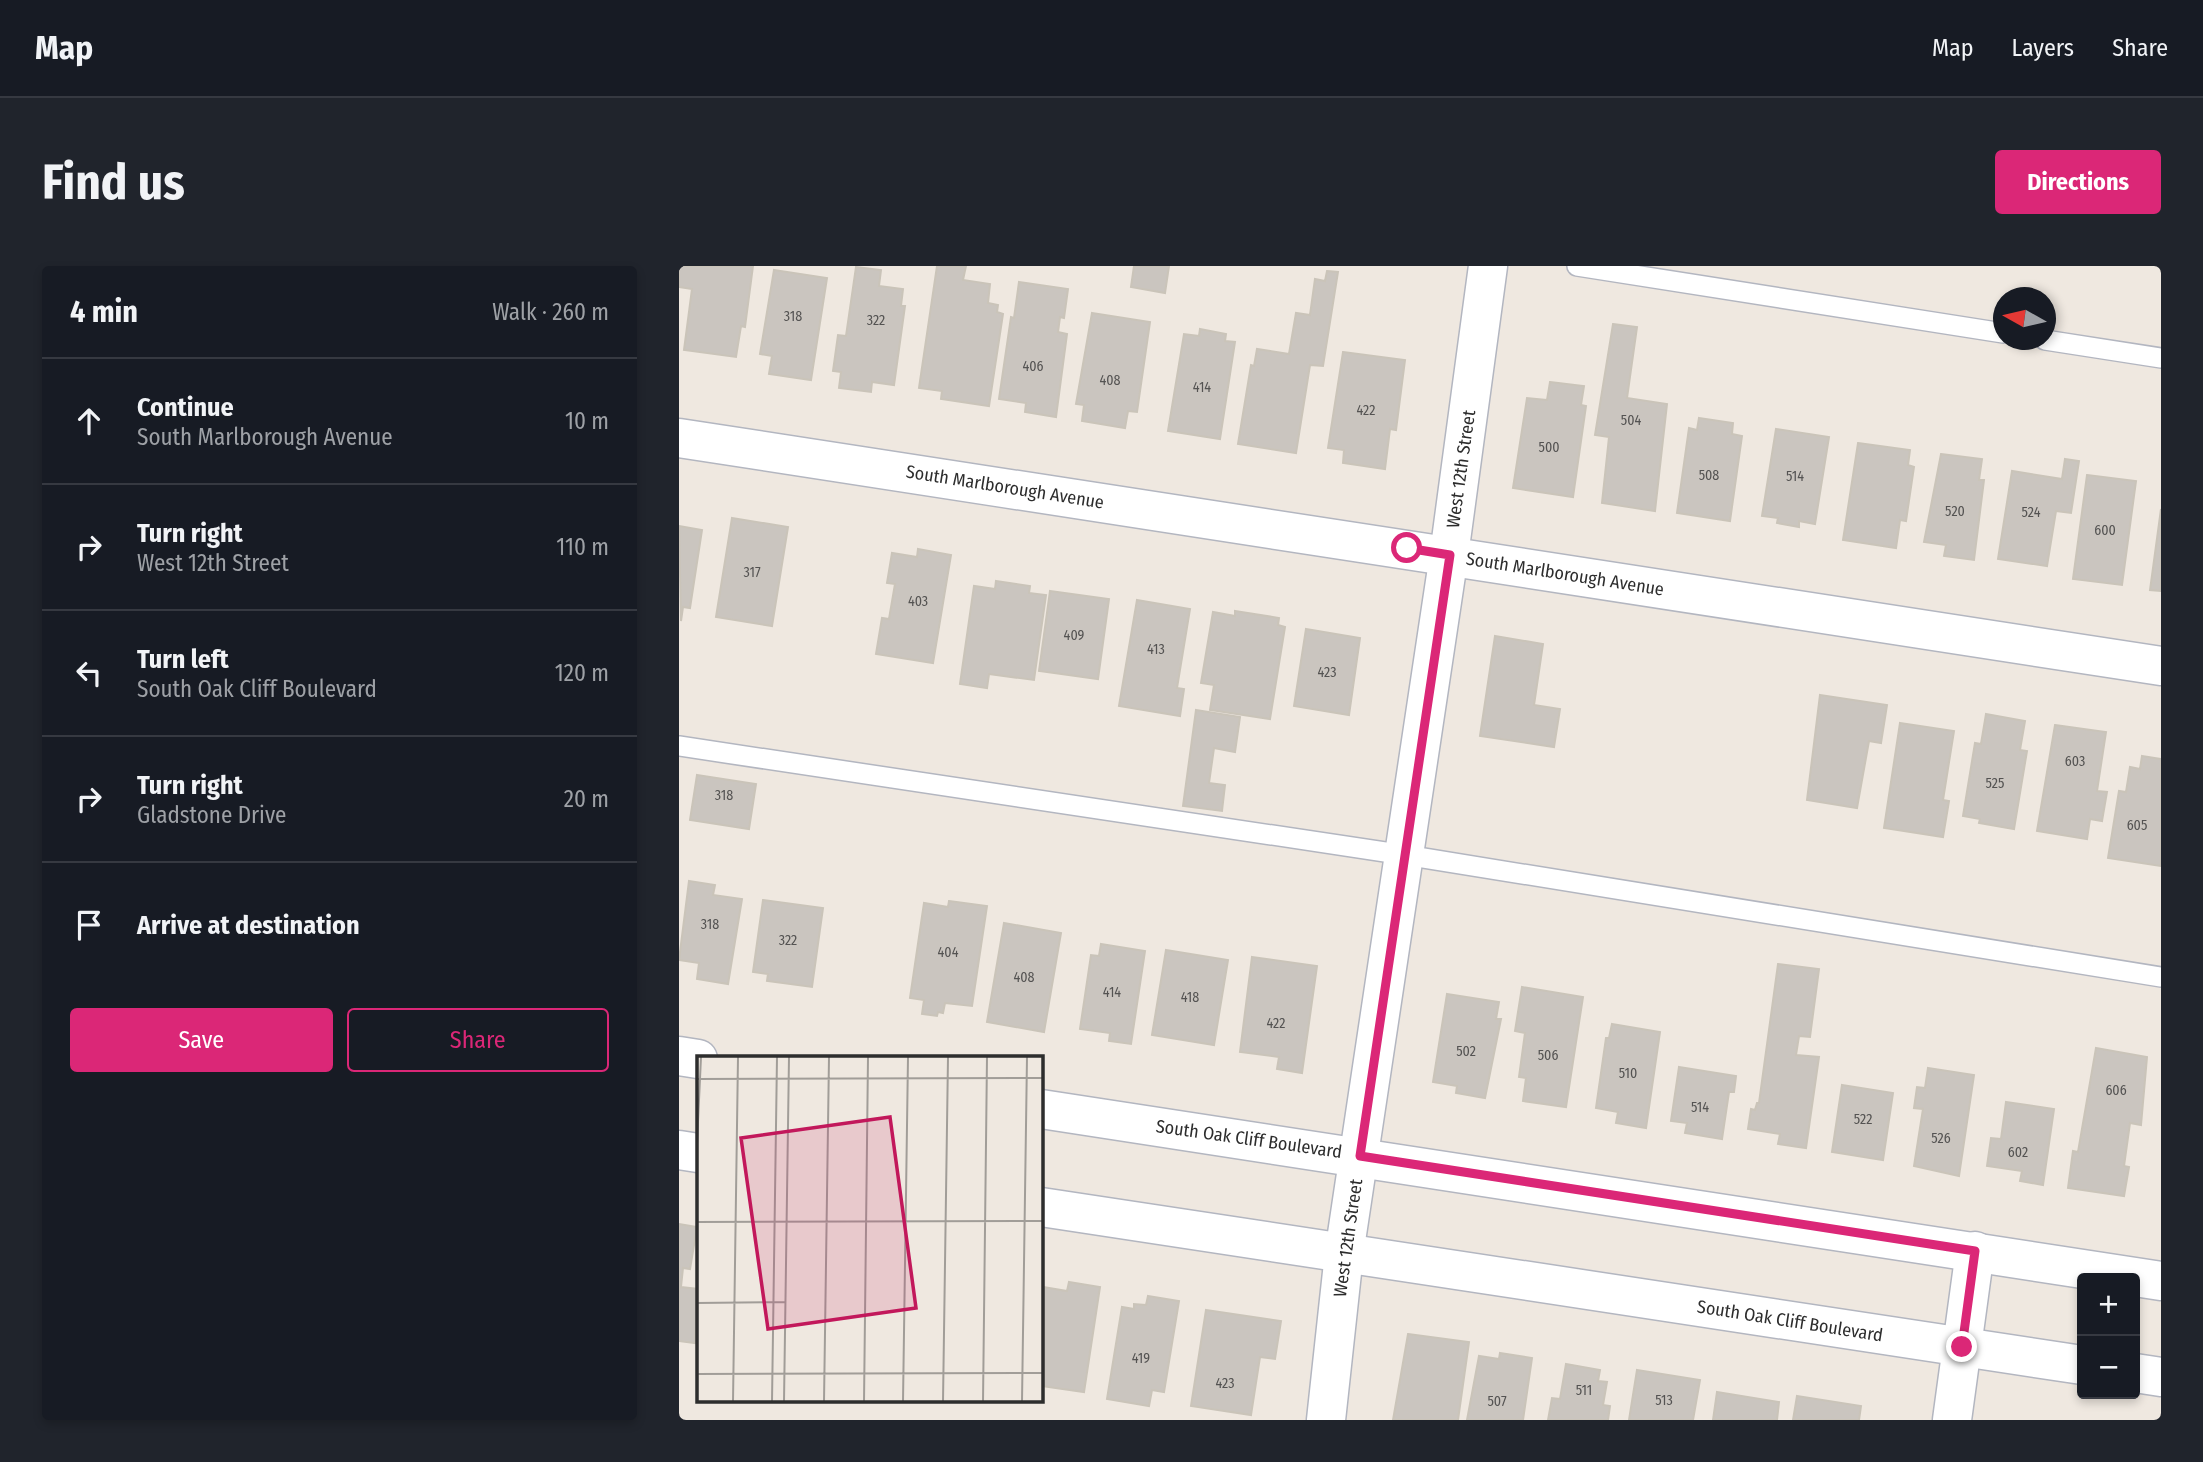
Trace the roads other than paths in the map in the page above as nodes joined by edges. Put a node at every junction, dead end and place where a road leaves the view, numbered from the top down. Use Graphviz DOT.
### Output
graph roads {
  1 [pos="1488,266"];
  2 [pos="1577,266"];
  3 [pos="1993,331"];
  4 [pos="2056,342"];
  5 [pos="2161,358"];
  6 [pos="679,438"];
  7 [pos="1450,555"];
  8 [pos="2161,666"];
  9 [pos="679,746"];
  10 [pos="1405,855"];
  11 [pos="2161,977"];
  12 [pos="679,1056"];
  13 [pos="697,1059"];
  14 [pos="1043,1109"];
  15 [pos="679,1150"];
  16 [pos="697,1153"];
  17 [pos="1360,1156"];
  18 [pos="1043,1207"];
  19 [pos="1975,1251"];
  20 [pos="1344,1254"];
  21 [pos="2161,1281"];
  22 [pos="1962,1347"];
  23 [pos="2077,1364"];
  24 [pos="2140,1374"];
  25 [pos="2161,1377"];
  26 [pos="1326,1420"];
  27 [pos="1952,1420"];
  1 -- 7 [label="street, West 12th Street"];
  2 -- 3 [label="lane"];
  4 -- 5 [label="lane"];
  6 -- 7 [label="street, South Marlborough Avenue"];
  7 -- 8 [label="street, South Marlborough Avenue"];
  7 -- 10 [label="street, West 12th Street"];
  9 -- 10 [label="lane"];
  10 -- 11 [label="lane"];
  10 -- 17 [label="street, West 12th Street"];
  12 -- 13 [label="street"];
  14 -- 17 [label="street, South Oak Cliff Boulevard"];
  15 -- 16 [label="street"];
  17 -- 19 [label="street, South Oak Cliff Boulevard"];
  17 -- 20 [label="street, West 12th Street"];
  18 -- 20 [label="street, South Oak Cliff Boulevard"];
  19 -- 21 [label="street, South Oak Cliff Boulevard"];
  19 -- 22 [label="street"];
  20 -- 22 [label="street, South Oak Cliff Boulevard"];
  20 -- 26 [label="street, West 12th Street"];
  22 -- 23 [label="street, South Oak Cliff Boulevard"];
  22 -- 27 [label="street"];
  24 -- 25 [label="street"];
}
